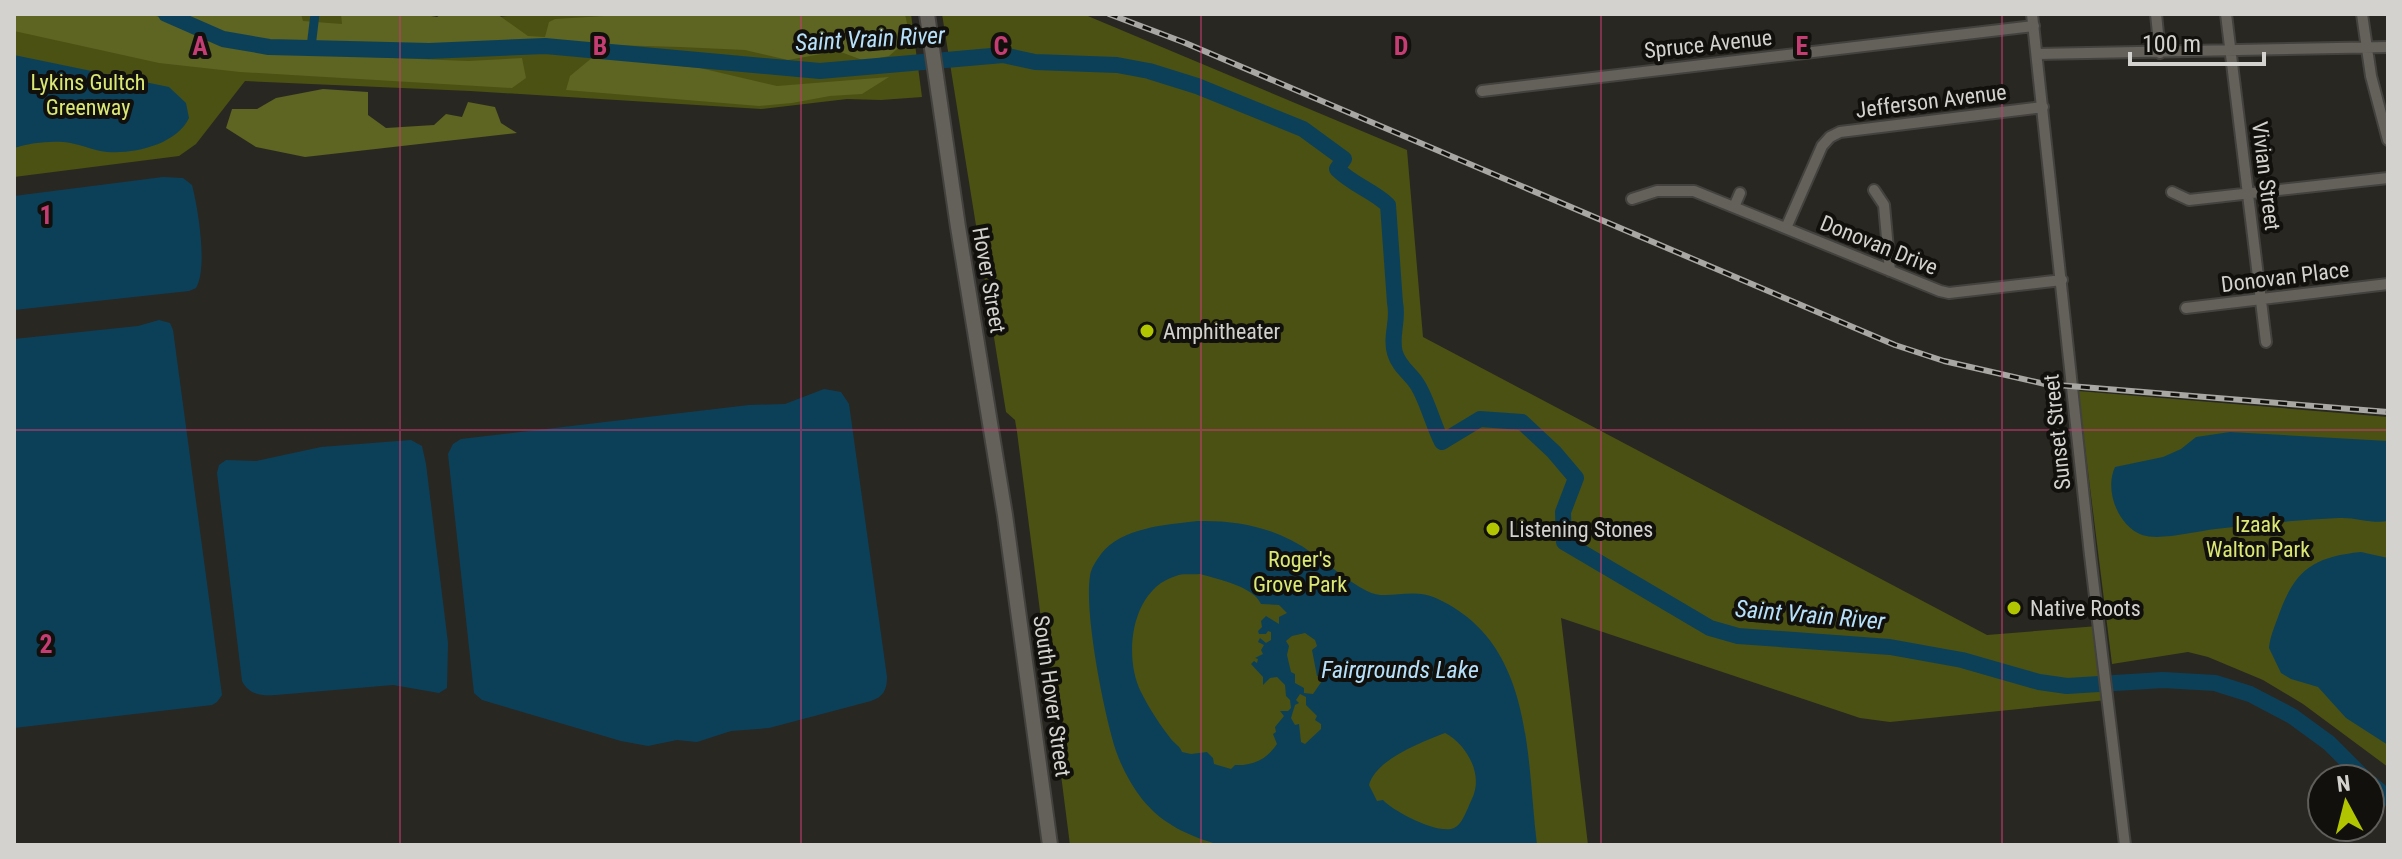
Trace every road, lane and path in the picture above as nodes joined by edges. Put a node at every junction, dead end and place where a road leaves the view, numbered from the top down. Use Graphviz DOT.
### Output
graph roads {
  1 [pos="2156,14"];
  2 [pos="2226,14"];
  3 [pos="2362,14"];
  4 [pos="928,20"];
  5 [pos="2033,20"];
  6 [pos="2388,47"];
  7 [pos="2367,48"];
  8 [pos="2230,52"];
  9 [pos="2160,53"];
  10 [pos="2037,54"];
  11 [pos="1482,91"];
  12 [pos="2043,107"];
  13 [pos="2388,140"];
  14 [pos="2388,178"];
  15 [pos="1874,190"];
  16 [pos="2172,192"];
  17 [pos="1740,193"];
  18 [pos="2248,194"];
  19 [pos="1632,199"];
  20 [pos="1734,207"];
  21 [pos="1786,228"];
  22 [pos="1890,271"];
  23 [pos="2062,280"];
  24 [pos="2388,284"];
  25 [pos="2261,300"];
  26 [pos="2186,308"];
  27 [pos="2266,342"];
  28 [pos="1010,553"];
  29 [pos="1050,845"];
  30 [pos="2125,845"];
  1 -- 9 [label="street"];
  2 -- 8 [label="street, Vivian Street"];
  3 -- 7 [label="street"];
  4 -- 28 [label="main road, Hover Street"];
  5 -- 10 [label="street, Sunset Street"];
  5 -- 11 [label="street, Spruce Avenue"];
  6 -- 7 [label="street"];
  7 -- 8 [label="street"];
  7 -- 13 [label="street"];
  8 -- 9 [label="street"];
  8 -- 18 [label="street, Vivian Street"];
  9 -- 10 [label="street"];
  10 -- 12 [label="street, Sunset Street"];
  12 -- 21 [label="street, Jefferson Avenue"];
  12 -- 23 [label="street, Sunset Street"];
  14 -- 18 [label="street"];
  15 -- 22 [label="street"];
  16 -- 18 [label="street"];
  17 -- 20 [label="street"];
  18 -- 25 [label="street, Vivian Street"];
  19 -- 20 [label="street, Donovan Drive"];
  20 -- 21 [label="street, Donovan Drive"];
  21 -- 22 [label="street, Donovan Drive"];
  22 -- 23 [label="street, Donovan Drive"];
  23 -- 30 [label="street, Sunset Street"];
  24 -- 25 [label="street, Donovan Place"];
  25 -- 26 [label="street, Donovan Place"];
  25 -- 27 [label="street, Vivian Street"];
  28 -- 29 [label="main road, South Hover Street"];
}
